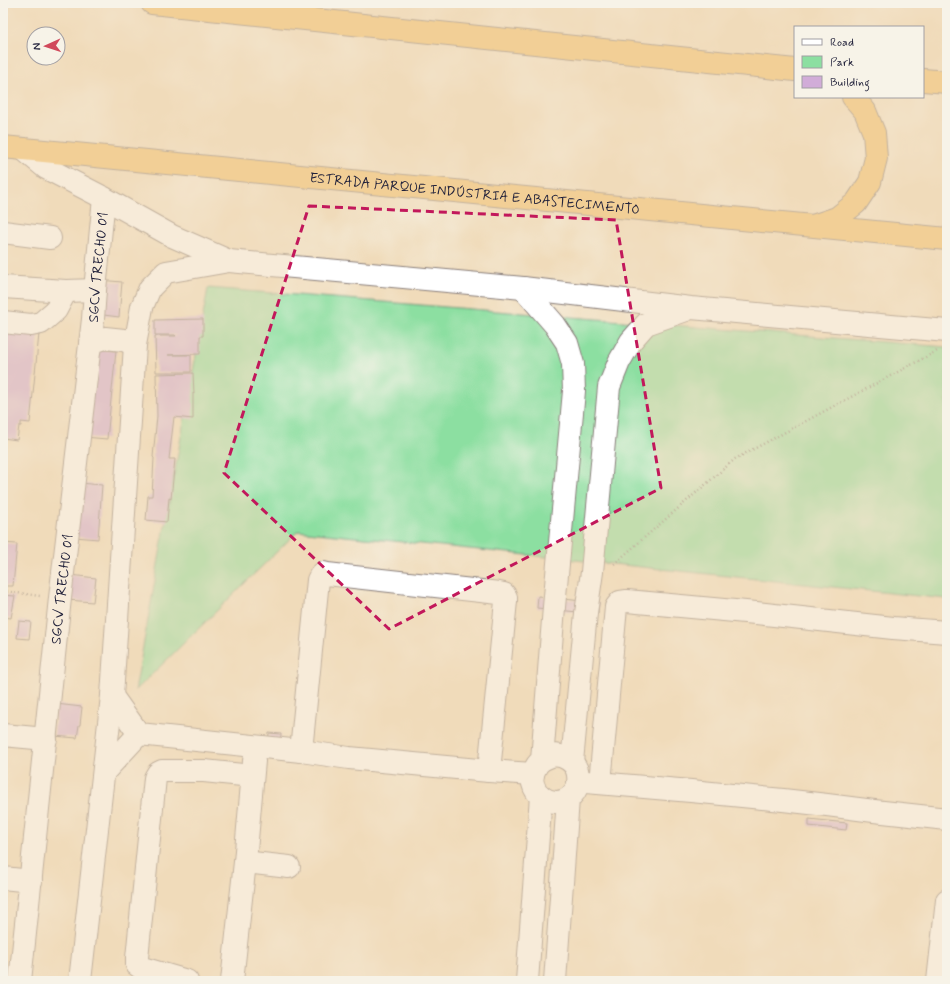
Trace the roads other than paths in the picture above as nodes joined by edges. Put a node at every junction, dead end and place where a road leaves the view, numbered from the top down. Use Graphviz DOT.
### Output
graph roads {
  1 [pos="152,3"];
  2 [pos="794,70"];
  3 [pos="924,80"];
  4 [pos="947,82"];
  5 [pos="854,98"];
  6 [pos="13,148"];
  7 [pos="104,198"];
  8 [pos="813,226"];
  9 [pos="3,232"];
  10 [pos="50,238"];
  11 [pos="947,240"];
  12 [pos="229,261"];
  13 [pos="3,287"];
  14 [pos="523,288"];
  15 [pos="95,290"];
  16 [pos="66,291"];
  17 [pos="691,308"];
  18 [pos="3,322"];
  19 [pos="945,341"];
  20 [pos="90,343"];
  21 [pos="135,345"];
  22 [pos="947,632"];
  23 [pos="112,696"];
  24 [pos="139,734"];
  25 [pos="3,735"];
  26 [pos="46,740"];
  27 [pos="255,747"];
  28 [pos="301,752"];
  29 [pos="538,767"];
  30 [pos="104,772"];
  31 [pos="489,772"];
  32 [pos="252,776"];
  33 [pos="573,781"];
  34 [pos="600,783"];
  35 [pos="541,796"];
  36 [pos="947,819"];
  37 [pos="245,862"];
  38 [pos="289,867"];
  39 [pos="3,878"];
  40 [pos="31,881"];
  41 [pos="947,900"];
  42 [pos="20,981"];
  43 [pos="80,981"];
  44 [pos="187,981"];
  45 [pos="232,981"];
  46 [pos="527,981"];
  47 [pos="555,981"];
  48 [pos="938,981"];
  1 -- 2 [label="highway"];
  3 -- 4 [label="highway"];
  5 -- 8 [label="highway"];
  6 -- 7 [label="street"];
  6 -- 8 [label="highway, ESTRADA PARQUE INDÚSTRIA E ABASTECIMENTO"];
  7 -- 12 [label="street"];
  7 -- 15 [label="street, SGCV TRECHO 01"];
  8 -- 11 [label="highway, ESTRADA PARQUE INDÚSTRIA E ABASTECIMENTO"];
  9 -- 10 [label="street"];
  12 -- 14 [label="street"];
  12 -- 21 [label="street"];
  13 -- 16 [label="street"];
  14 -- 17 [label="street"];
  14 -- 29 [label="street"];
  15 -- 16 [label="street"];
  15 -- 20 [label="street, SGCV TRECHO 01"];
  16 -- 18 [label="street"];
  17 -- 19 [label="street"];
  17 -- 33 [label="street"];
  20 -- 21 [label="street"];
  20 -- 26 [label="street, SGCV TRECHO 01"];
  21 -- 23 [label="street"];
  22 -- 34 [label="street"];
  23 -- 24 [label="street"];
  23 -- 30 [label="street"];
  24 -- 27 [label="street"];
  24 -- 30 [label="street"];
  25 -- 26 [label="street"];
  26 -- 40 [label="street, SGCV TRECHO 01"];
  27 -- 28 [label="street"];
  27 -- 32 [label="street"];
  28 -- 31 [label="street"];
  28 -- 31 [label="street"];
  29 -- 31 [label="street"];
  29 -- 33 [label="street"];
  29 -- 35 [label="street"];
  30 -- 43 [label="street"];
  32 -- 37 [label="street"];
  32 -- 44 [label="street"];
  33 -- 34 [label="street"];
  33 -- 35 [label="street"];
  33 -- 47 [label="street"];
  34 -- 36 [label="street"];
  35 -- 46 [label="street"];
  37 -- 38 [label="street"];
  37 -- 45 [label="street"];
  39 -- 40 [label="street"];
  40 -- 42 [label="street, SGCV TRECHO 01"];
  41 -- 48 [label="street"];
}
